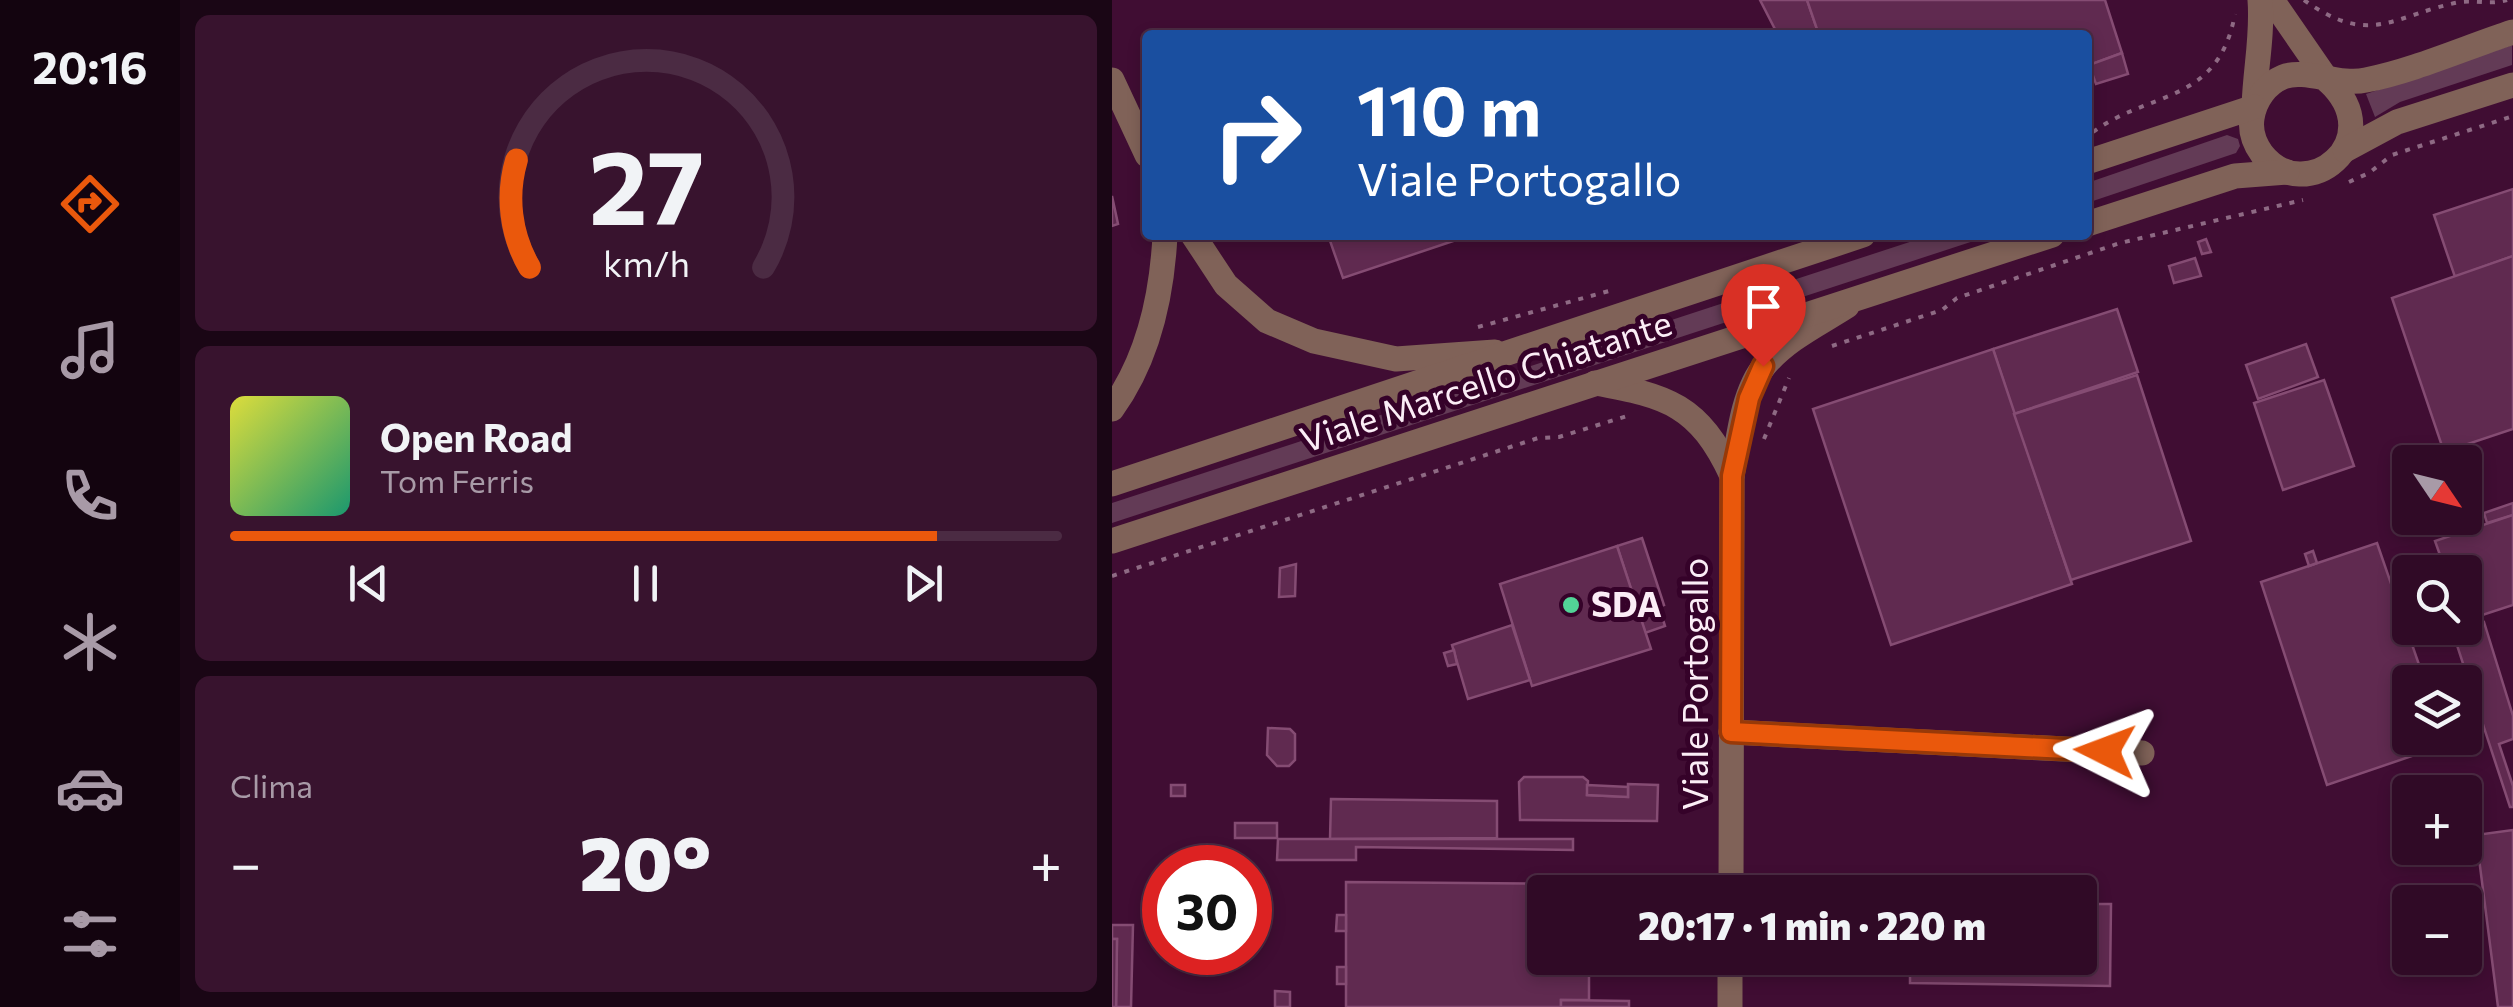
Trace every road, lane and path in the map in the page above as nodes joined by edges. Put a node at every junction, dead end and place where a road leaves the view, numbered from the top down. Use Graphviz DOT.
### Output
graph roads {
  1 [pos="2272,0"];
  2 [pos="2304,0"];
  3 [pos="2507,0"];
  4 [pos="2248,2"];
  5 [pos="2512,32"];
  6 [pos="1112,80"];
  7 [pos="2328,81"];
  8 [pos="2512,85"];
  9 [pos="2254,106"];
  10 [pos="2092,132"];
  11 [pos="1142,144"];
  12 [pos="2345,150"];
  13 [pos="2092,160"];
  14 [pos="2287,172"];
  15 [pos="2092,222"];
  16 [pos="1164,240"];
  17 [pos="1196,240"];
  18 [pos="1848,240"];
  19 [pos="2037,240"];
  20 [pos="1616,290"];
  21 [pos="1865,296"];
  22 [pos="1462,331"];
  23 [pos="1510,350"];
  24 [pos="1596,384"];
  25 [pos="1112,409"];
  26 [pos="1732,476"];
  27 [pos="1112,484"];
  28 [pos="1112,540"];
  29 [pos="1731,732"];
  30 [pos="2142,753"];
  31 [pos="1730,875"];
  32 [pos="1730,975"];
  33 [pos="1730,1007"];
  1 -- 7 [label="street"];
  2 -- 3 [label="path"];
  4 -- 9 [label="street"];
  4 -- 10 [label="path"];
  5 -- 7 [label="street"];
  6 -- 11 [label="street"];
  7 -- 9 [label="street"];
  7 -- 12 [label="street"];
  8 -- 12 [label="street"];
  9 -- 13 [label="street"];
  9 -- 14 [label="street"];
  12 -- 14 [label="street"];
  14 -- 15 [label="street"];
  16 -- 25 [label="street"];
  17 -- 23 [label="street"];
  18 -- 23 [label="street, Viale Marcello Chiatante"];
  19 -- 21 [label="street, Viale Marcello Chiatante"];
  20 -- 22 [label="path"];
  21 -- 24 [label="street, Viale Marcello Chiatante"];
  21 -- 26 [label="street, Viale Portogallo"];
  23 -- 27 [label="street, Viale Marcello Chiatante"];
  24 -- 26 [label="street, Viale Portogallo"];
  24 -- 28 [label="street, Viale Marcello Chiatante"];
  26 -- 29 [label="street, Viale Portogallo"];
  29 -- 30 [label="street"];
  29 -- 31 [label="street, Viale Portogallo"];
  32 -- 33 [label="street"];
}
